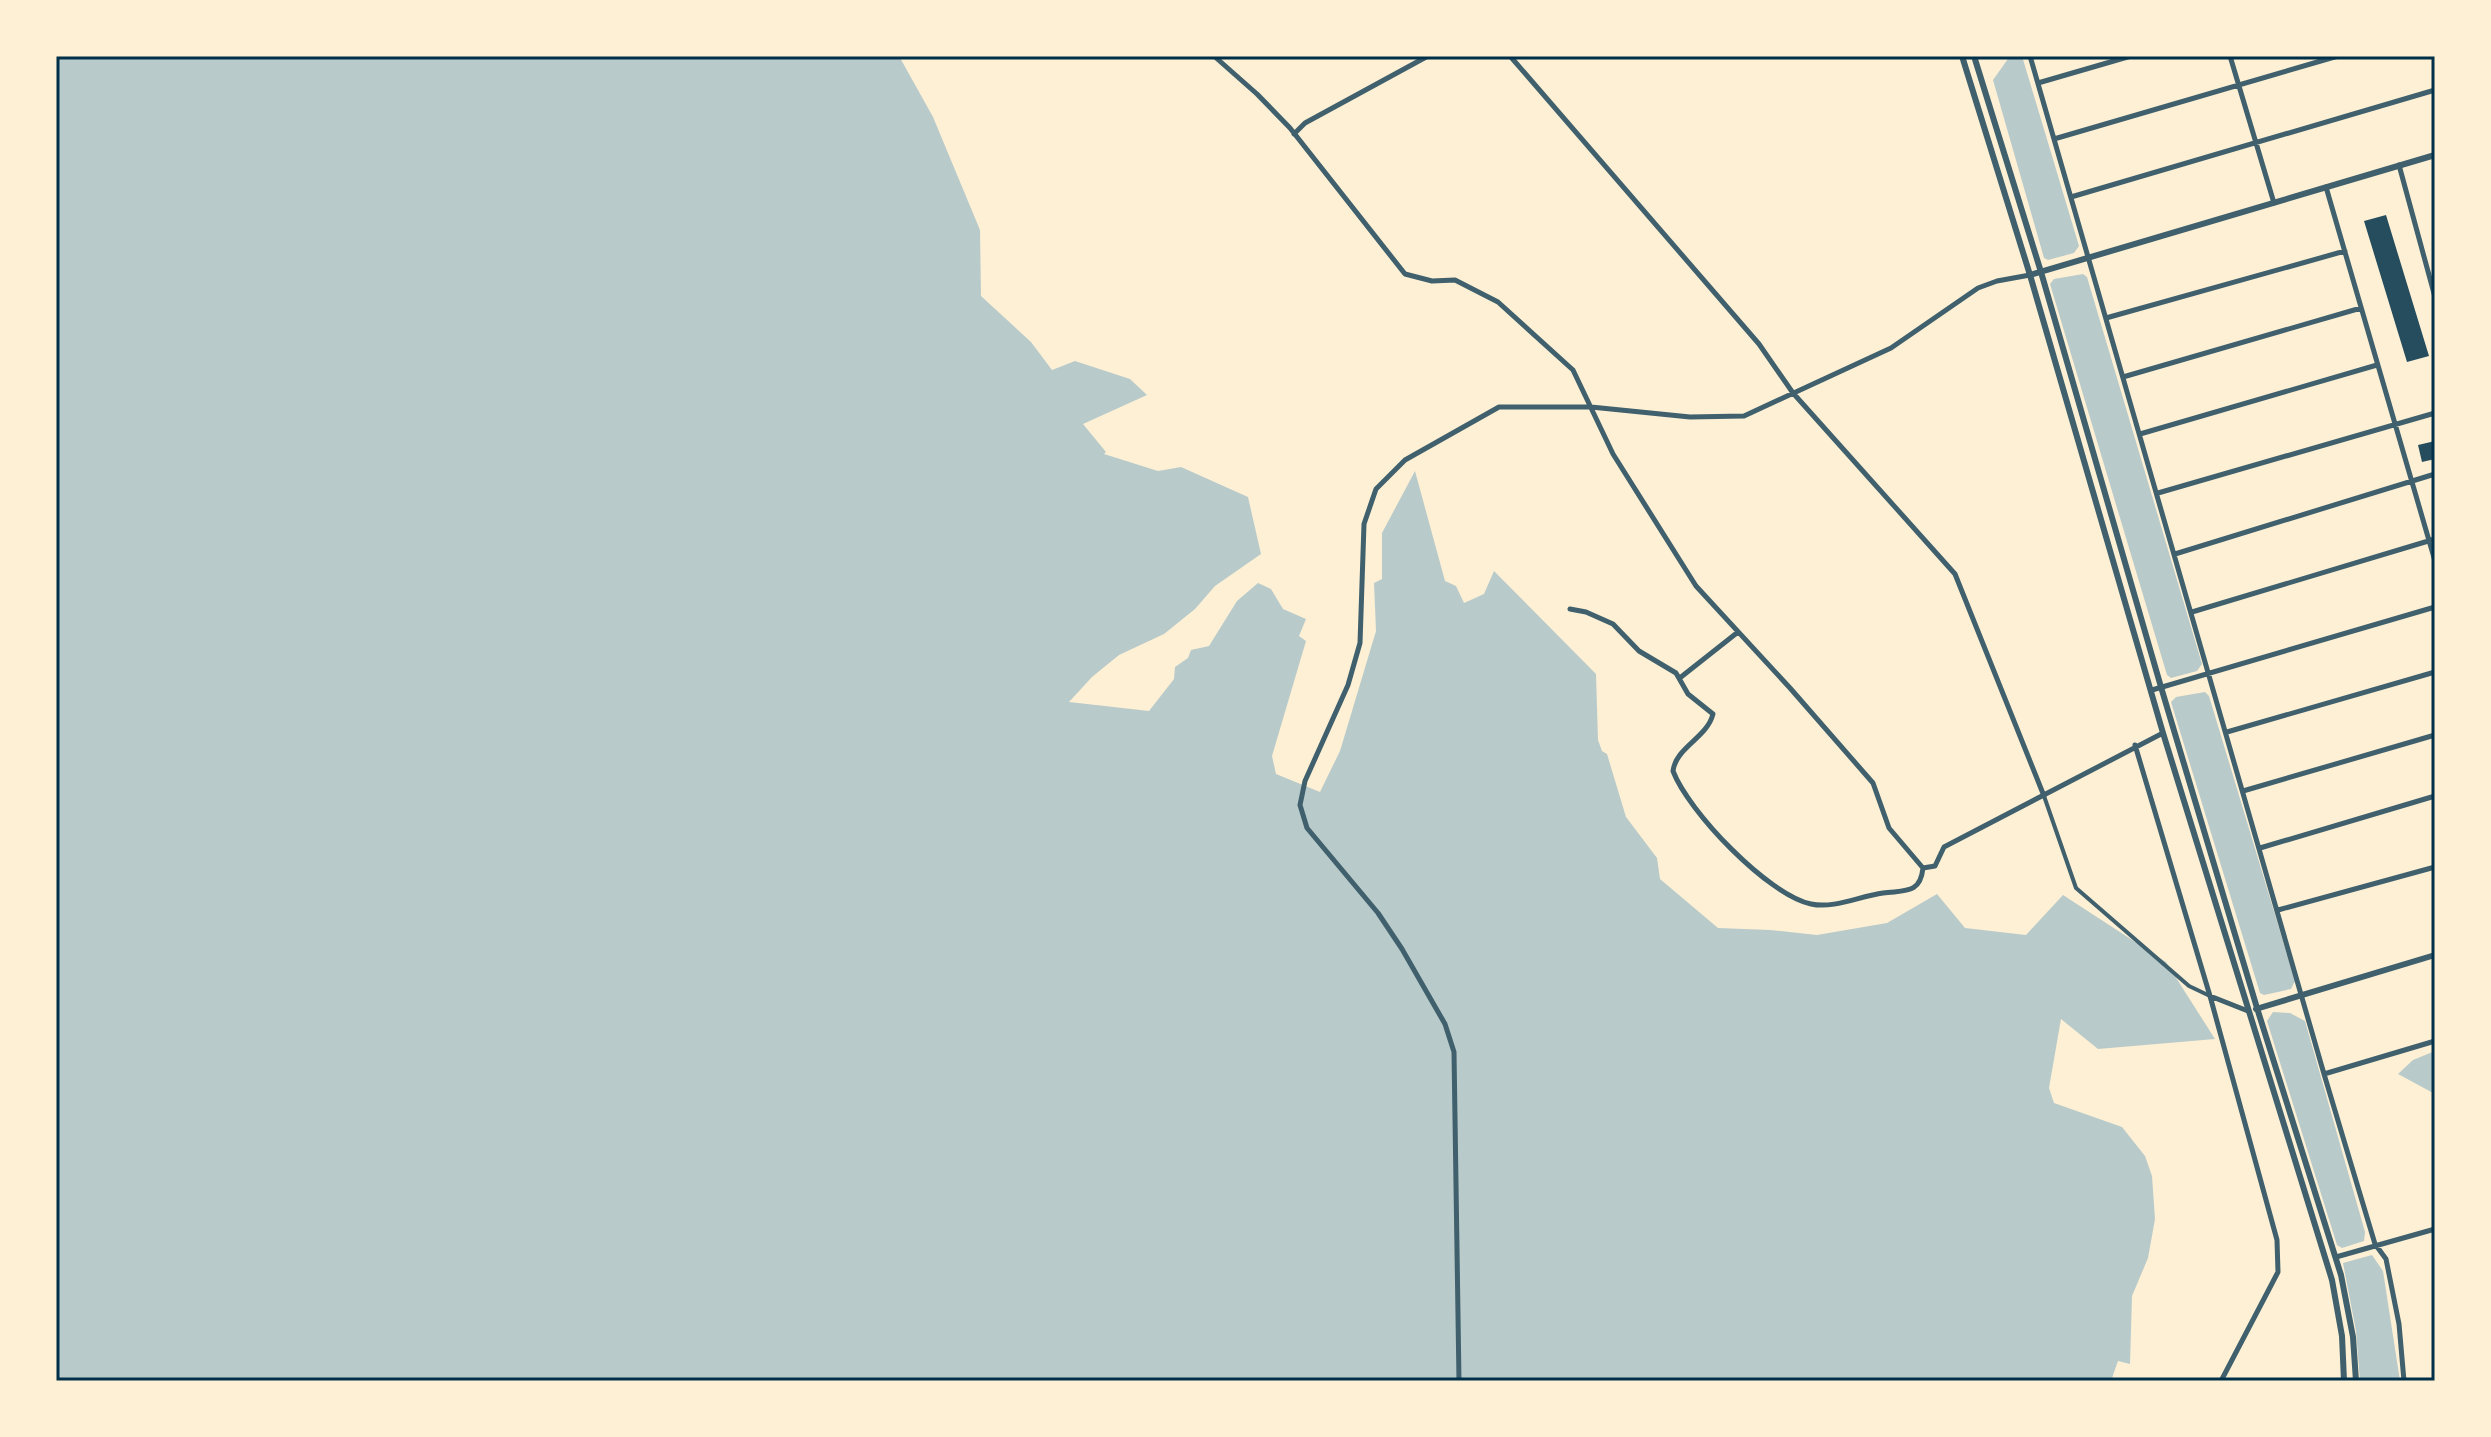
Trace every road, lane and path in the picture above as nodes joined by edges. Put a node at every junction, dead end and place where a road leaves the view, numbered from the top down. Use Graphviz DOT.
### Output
graph roads {
  1 [pos="1214,56"];
  2 [pos="1428,56"];
  3 [pos="1510,56"];
  4 [pos="1962,56"];
  5 [pos="1974,56"];
  6 [pos="2030,56"];
  7 [pos="2131,56"];
  8 [pos="2230,56"];
  9 [pos="2338,56"];
  10 [pos="2038,83"];
  11 [pos="2239,85"];
  12 [pos="2435,90"];
  13 [pos="1294,134"];
  14 [pos="2054,139"];
  15 [pos="2256,143"];
  16 [pos="2435,155"];
  17 [pos="2399,165"];
  18 [pos="2326,187"];
  19 [pos="2071,197"];
  20 [pos="2274,203"];
  21 [pos="2345,251"];
  22 [pos="2087,258"];
  23 [pos="2041,272"];
  24 [pos="2030,275"];
  25 [pos="2435,297"];
  26 [pos="2361,308"];
  27 [pos="2106,318"];
  28 [pos="2378,364"];
  29 [pos="2123,377"];
  30 [pos="1793,393"];
  31 [pos="1591,407"];
  32 [pos="2435,413"];
  33 [pos="2397,425"];
  34 [pos="2140,434"];
  35 [pos="2435,474"];
  36 [pos="2414,481"];
  37 [pos="2158,493"];
  38 [pos="2432,540"];
  39 [pos="2175,554"];
  40 [pos="2435,561"];
  41 [pos="2435,607"];
  42 [pos="1570,609"];
  43 [pos="2192,612"];
  44 [pos="1738,632"];
  45 [pos="2210,672"];
  46 [pos="2435,672"];
  47 [pos="1681,677"];
  48 [pos="2161,687"];
  49 [pos="2152,690"];
  50 [pos="2227,732"];
  51 [pos="2163,733"];
  52 [pos="2435,735"];
  53 [pos="2135,745"];
  54 [pos="2243,791"];
  55 [pos="2044,796"];
  56 [pos="2435,796"];
  57 [pos="2260,848"];
  58 [pos="2435,867"];
  59 [pos="1923,868"];
  60 [pos="2278,910"];
  61 [pos="2435,955"];
  62 [pos="2301,995"];
  63 [pos="2210,996"];
  64 [pos="2257,1008"];
  65 [pos="2248,1011"];
  66 [pos="2435,1041"];
  67 [pos="2324,1074"];
  68 [pos="2435,1229"];
  69 [pos="2375,1244"];
  70 [pos="2336,1257"];
  71 [pos="1459,1381"];
  72 [pos="2221,1381"];
  73 [pos="2344,1381"];
  74 [pos="2356,1381"];
  75 [pos="2404,1381"];
  1 -- 13 [label="street"];
  2 -- 13 [label="street"];
  3 -- 30 [label="street"];
  4 -- 24 [label="street"];
  5 -- 23 [label="street"];
  6 -- 10 [label="street"];
  7 -- 10 [label="street"];
  8 -- 11 [label="street"];
  9 -- 11 [label="street"];
  10 -- 14 [label="street"];
  11 -- 14 [label="street"];
  11 -- 15 [label="street"];
  12 -- 15 [label="street"];
  13 -- 31 [label="street"];
  14 -- 19 [label="street"];
  15 -- 19 [label="street"];
  15 -- 20 [label="street"];
  16 -- 17 [label="street"];
  17 -- 18 [label="street"];
  17 -- 25 [label="street"];
  18 -- 20 [label="street"];
  18 -- 21 [label="street"];
  19 -- 22 [label="street"];
  20 -- 22 [label="street"];
  21 -- 26 [label="street"];
  21 -- 27 [label="street"];
  22 -- 23 [label="street"];
  22 -- 27 [label="street"];
  23 -- 24 [label="street"];
  23 -- 48 [label="street"];
  24 -- 30 [label="street"];
  24 -- 49 [label="street"];
  26 -- 28 [label="street"];
  26 -- 29 [label="street"];
  27 -- 29 [label="street"];
  28 -- 33 [label="street"];
  28 -- 34 [label="street"];
  29 -- 34 [label="street"];
  30 -- 31 [label="street"];
  30 -- 55 [label="street"];
  31 -- 44 [label="street"];
  31 -- 71 [label="street"];
  32 -- 33 [label="street"];
  33 -- 36 [label="street"];
  33 -- 37 [label="street"];
  34 -- 37 [label="street"];
  35 -- 36 [label="street"];
  36 -- 38 [label="street"];
  36 -- 39 [label="street"];
  37 -- 39 [label="street"];
  38 -- 40 [label="street"];
  38 -- 43 [label="street"];
  39 -- 43 [label="street"];
  41 -- 45 [label="street"];
  42 -- 47 [label="street"];
  43 -- 45 [label="street"];
  44 -- 47 [label="street"];
  44 -- 59 [label="street"];
  45 -- 48 [label="street"];
  45 -- 50 [label="street"];
  46 -- 50 [label="street"];
  47 -- 59 [label="street"];
  48 -- 49 [label="street"];
  48 -- 64 [label="street"];
  49 -- 51 [label="street"];
  50 -- 54 [label="street"];
  51 -- 53 [label="street"];
  51 -- 65 [label="street"];
  52 -- 54 [label="street"];
  53 -- 55 [label="street"];
  53 -- 63 [label="street"];
  54 -- 57 [label="street"];
  55 -- 59 [label="street"];
  55 -- 63 [label="street"];
  56 -- 57 [label="street"];
  57 -- 60 [label="street"];
  58 -- 60 [label="street"];
  60 -- 62 [label="street"];
  61 -- 62 [label="street"];
  62 -- 64 [label="street"];
  62 -- 67 [label="street"];
  63 -- 65 [label="street"];
  63 -- 72 [label="street"];
  64 -- 65 [label="street"];
  64 -- 70 [label="street"];
  65 -- 73 [label="street"];
  66 -- 67 [label="street"];
  67 -- 69 [label="street"];
  68 -- 69 [label="street"];
  69 -- 70 [label="street"];
  69 -- 75 [label="street"];
  70 -- 74 [label="street"];
}
